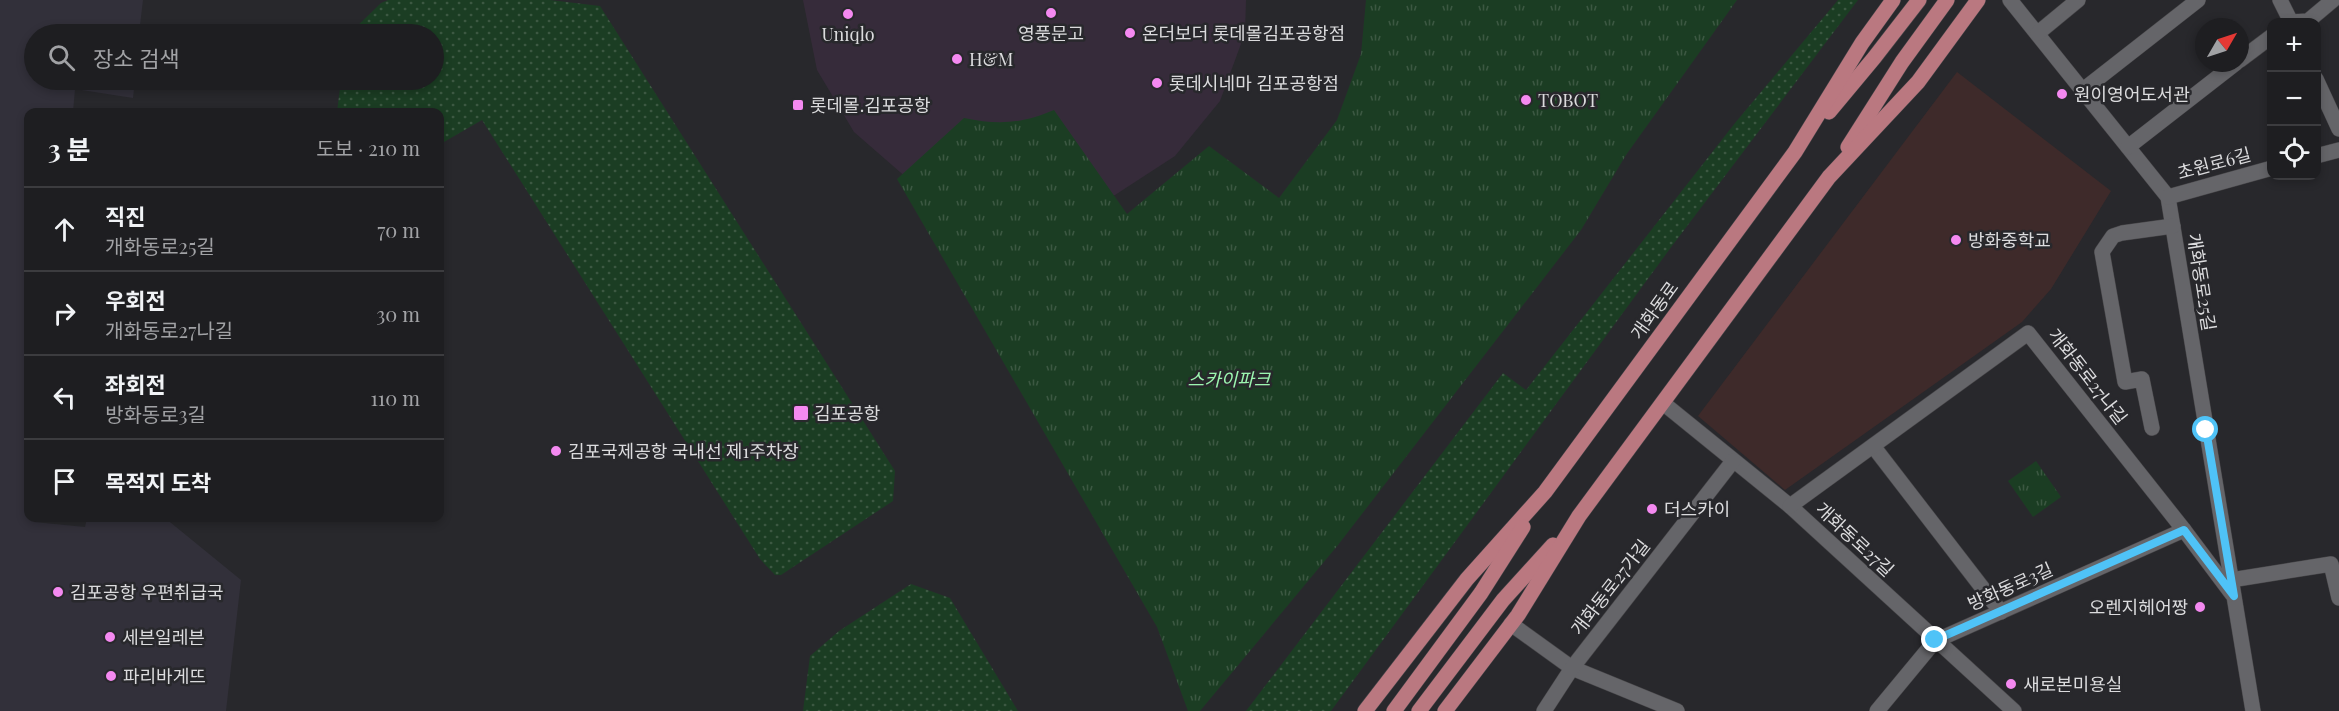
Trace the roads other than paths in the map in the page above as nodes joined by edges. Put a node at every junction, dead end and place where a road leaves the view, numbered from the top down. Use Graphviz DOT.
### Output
graph roads {
  1 [pos="1893,0"];
  2 [pos="1919,0"];
  3 [pos="1947,0"];
  4 [pos="1978,0"];
  5 [pos="2010,0"];
  6 [pos="2078,0"];
  7 [pos="2198,0"];
  8 [pos="2280,0"];
  9 [pos="2333,0"];
  10 [pos="2288,18"];
  11 [pos="2312,18"];
  12 [pos="2038,33"];
  13 [pos="2267,39"];
  14 [pos="2249,53"];
  15 [pos="2225,72"];
  16 [pos="2321,86"];
  17 [pos="2083,90"];
  18 [pos="2335,107"];
  19 [pos="2339,129"];
  20 [pos="2128,147"];
  21 [pos="2339,150"];
  22 [pos="1795,152"];
  23 [pos="2321,155"];
  24 [pos="2267,169"];
  25 [pos="1829,177"];
  26 [pos="2168,196"];
  27 [pos="2173,226"];
  28 [pos="1663,403"];
  29 [pos="2152,428"];
  30 [pos="1873,446"];
  31 [pos="1732,461"];
  32 [pos="1545,492"];
  33 [pos="1790,506"];
  34 [pos="1579,516"];
  35 [pos="2184,530"];
  36 [pos="2231,580"];
  37 [pos="2234,596"];
  38 [pos="2339,598"];
  39 [pos="2001,612"];
  40 [pos="1511,624"];
  41 [pos="1935,640"];
  42 [pos="1572,668"];
  43 [pos="1365,711"];
  44 [pos="1394,711"];
  45 [pos="1419,711"];
  46 [pos="1445,711"];
  47 [pos="1544,711"];
  48 [pos="1677,711"];
  49 [pos="1877,711"];
  50 [pos="2014,711"];
  51 [pos="2253,711"];
  1 -- 22 [label="main road, 개화동로"];
  2 -- 22 [label="main road, 개화동로"];
  3 -- 25 [label="main road"];
  4 -- 25 [label="main road"];
  5 -- 12 [label="street, 개화동로25길"];
  6 -- 12 [label="street"];
  7 -- 17 [label="street"];
  8 -- 10 [label="street"];
  9 -- 11 [label="street"];
  12 -- 17 [label="street, 개화동로25길"];
  13 -- 14 [label="street"];
  15 -- 20 [label="street"];
  16 -- 18 [label="street"];
  17 -- 20 [label="street, 개화동로25길"];
  18 -- 19 [label="street"];
  20 -- 26 [label="street, 개화동로25길"];
  21 -- 23 [label="street"];
  22 -- 32 [label="main road, 개화동로"];
  24 -- 26 [label="street, 초원로6길"];
  25 -- 28 [label="main road"];
  26 -- 27 [label="street, 개화동로25길"];
  27 -- 29 [label="street"];
  27 -- 36 [label="street, 개화동로25길"];
  28 -- 31 [label="street, 개화동로27길"];
  28 -- 34 [label="main road"];
  30 -- 33 [label="street, 개화동로27나길"];
  30 -- 35 [label="street, 개화동로27나길"];
  30 -- 39 [label="street"];
  31 -- 33 [label="street, 개화동로27길"];
  31 -- 42 [label="street, 개화동로27가길"];
  32 -- 43 [label="main road, 개화동로"];
  32 -- 44 [label="main road, 개화동로"];
  33 -- 41 [label="street, 개화동로27길"];
  34 -- 40 [label="main road"];
  34 -- 45 [label="main road"];
  35 -- 37 [label="street, 개화동로27나길"];
  35 -- 39 [label="street, 방화동로3길"];
  36 -- 37 [label="street, 개화동로25길"];
  36 -- 38 [label="street"];
  37 -- 51 [label="street, 개화동로25길"];
  39 -- 41 [label="street, 방화동로3길"];
  40 -- 42 [label="street"];
  40 -- 46 [label="main road"];
  41 -- 49 [label="street, 방화동로3길"];
  41 -- 50 [label="street, 개화동로27길"];
  42 -- 47 [label="street, 개화동로27가길"];
  42 -- 48 [label="street"];
}
